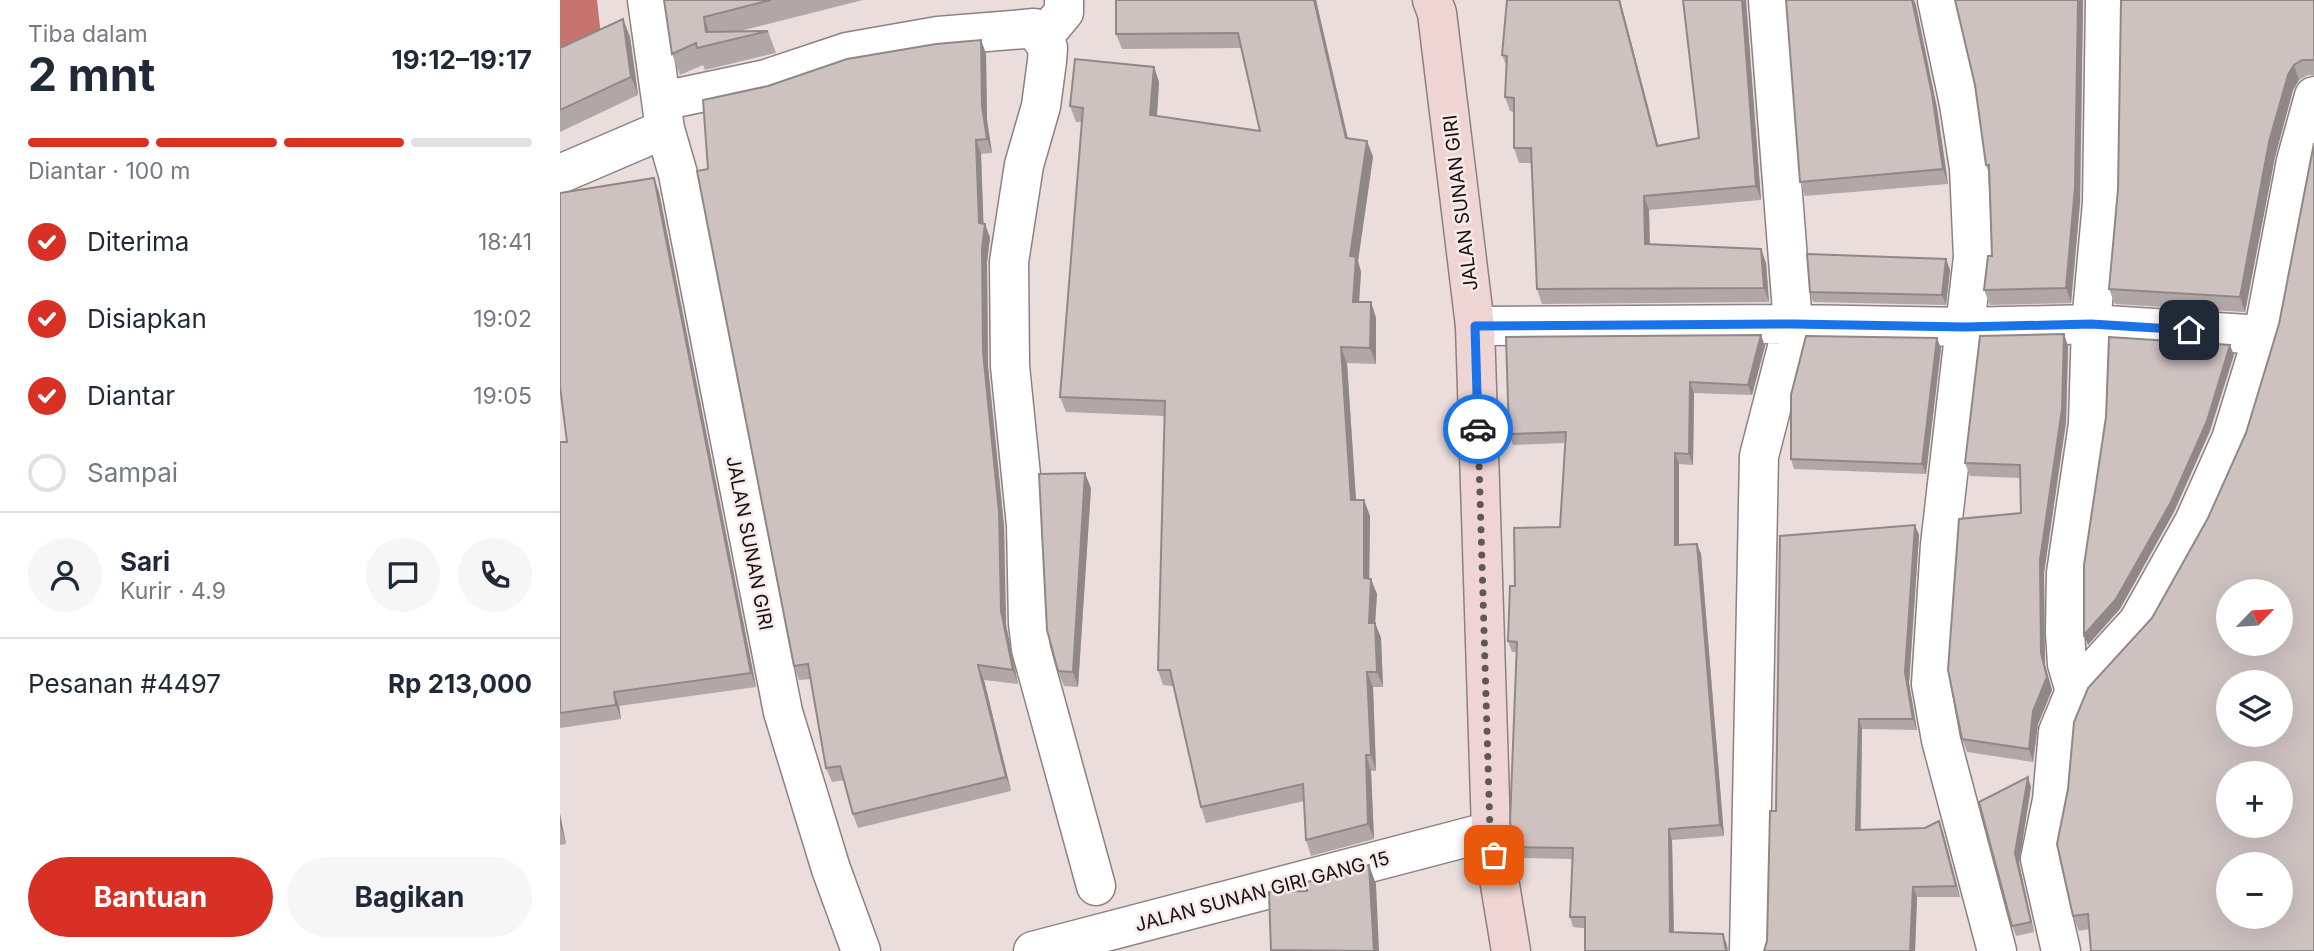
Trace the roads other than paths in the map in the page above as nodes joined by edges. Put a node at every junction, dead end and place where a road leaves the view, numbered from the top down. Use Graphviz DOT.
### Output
graph roads {
  1 [pos="647,0"];
  2 [pos="1064,0"];
  3 [pos="1432,0"];
  4 [pos="1768,0"];
  5 [pos="1937,0"];
  6 [pos="2105,0"];
  7 [pos="1043,37"];
  8 [pos="2314,96"];
  9 [pos="664,115"];
  10 [pos="560,174"];
  11 [pos="1793,324"];
  12 [pos="2091,324"];
  13 [pos="1475,326"];
  14 [pos="1965,327"];
  15 [pos="2263,335"];
  16 [pos="2075,691"];
  17 [pos="1490,831"];
  18 [pos="1097,886"];
  19 [pos="861,951"];
  20 [pos="1033,951"];
  21 [pos="1511,951"];
  22 [pos="1749,951"];
  23 [pos="1997,951"];
  24 [pos="2061,951"];
  1 -- 9 [label="street, JALAN SUNAN GIRI"];
  2 -- 7 [label="street"];
  3 -- 13 [label="main road, JALAN SUNAN GIRI"];
  4 -- 11 [label="street"];
  5 -- 14 [label="street"];
  6 -- 12 [label="street"];
  7 -- 9 [label="street"];
  7 -- 18 [label="street"];
  8 -- 15 [label="street"];
  9 -- 10 [label="street"];
  9 -- 19 [label="street, JALAN SUNAN GIRI"];
  11 -- 13 [label="street"];
  11 -- 14 [label="street"];
  11 -- 22 [label="street"];
  12 -- 14 [label="street"];
  12 -- 15 [label="street"];
  12 -- 16 [label="street"];
  13 -- 17 [label="main road, JALAN SUNAN GIRI"];
  14 -- 23 [label="street"];
  15 -- 16 [label="street"];
  16 -- 24 [label="street"];
  17 -- 20 [label="street, JALAN SUNAN GIRI GANG 15"];
  17 -- 21 [label="main road, JALAN SUNAN GIRI"];
}
